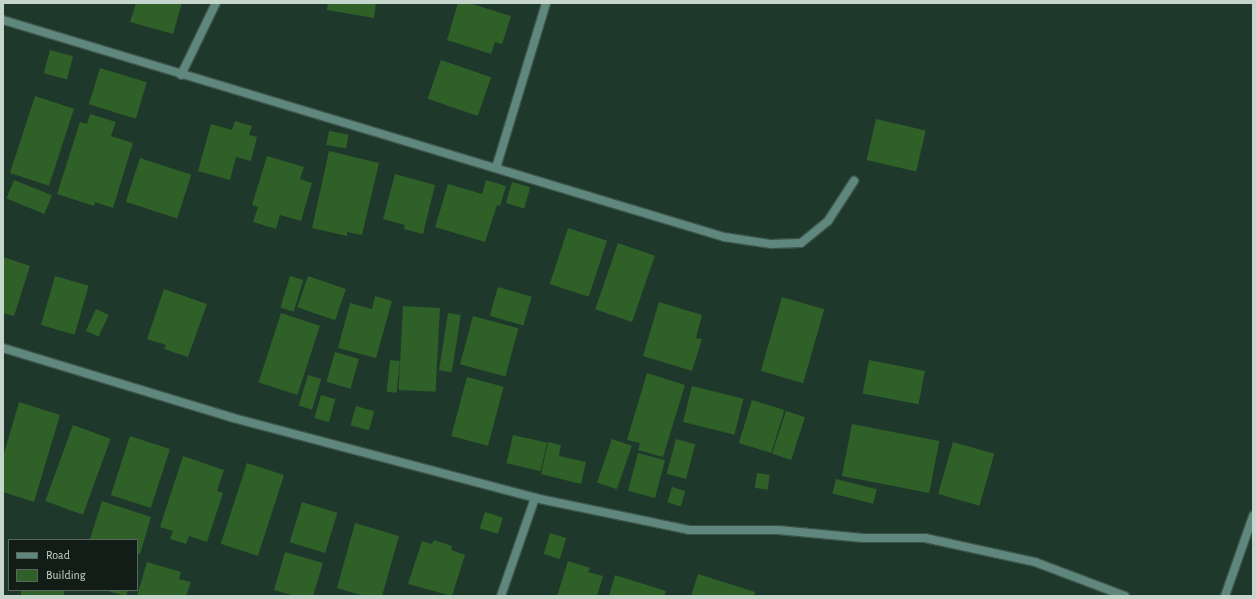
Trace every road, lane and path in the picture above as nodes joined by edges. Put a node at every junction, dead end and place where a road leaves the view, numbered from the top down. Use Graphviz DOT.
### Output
graph roads {
  1 [pos="216,3"];
  2 [pos="546,3"];
  3 [pos="3,20"];
  4 [pos="181,75"];
  5 [pos="496,168"];
  6 [pos="854,181"];
  7 [pos="3,348"];
  8 [pos="535,498"];
  9 [pos="1253,516"];
  10 [pos="501,596"];
  11 [pos="1124,596"];
  12 [pos="1226,596"];
  1 -- 4 [label="street"];
  2 -- 5 [label="street"];
  3 -- 4 [label="street"];
  4 -- 5 [label="street"];
  5 -- 6 [label="street"];
  7 -- 8 [label="street"];
  8 -- 10 [label="street"];
  8 -- 11 [label="street"];
  9 -- 12 [label="street"];
}
